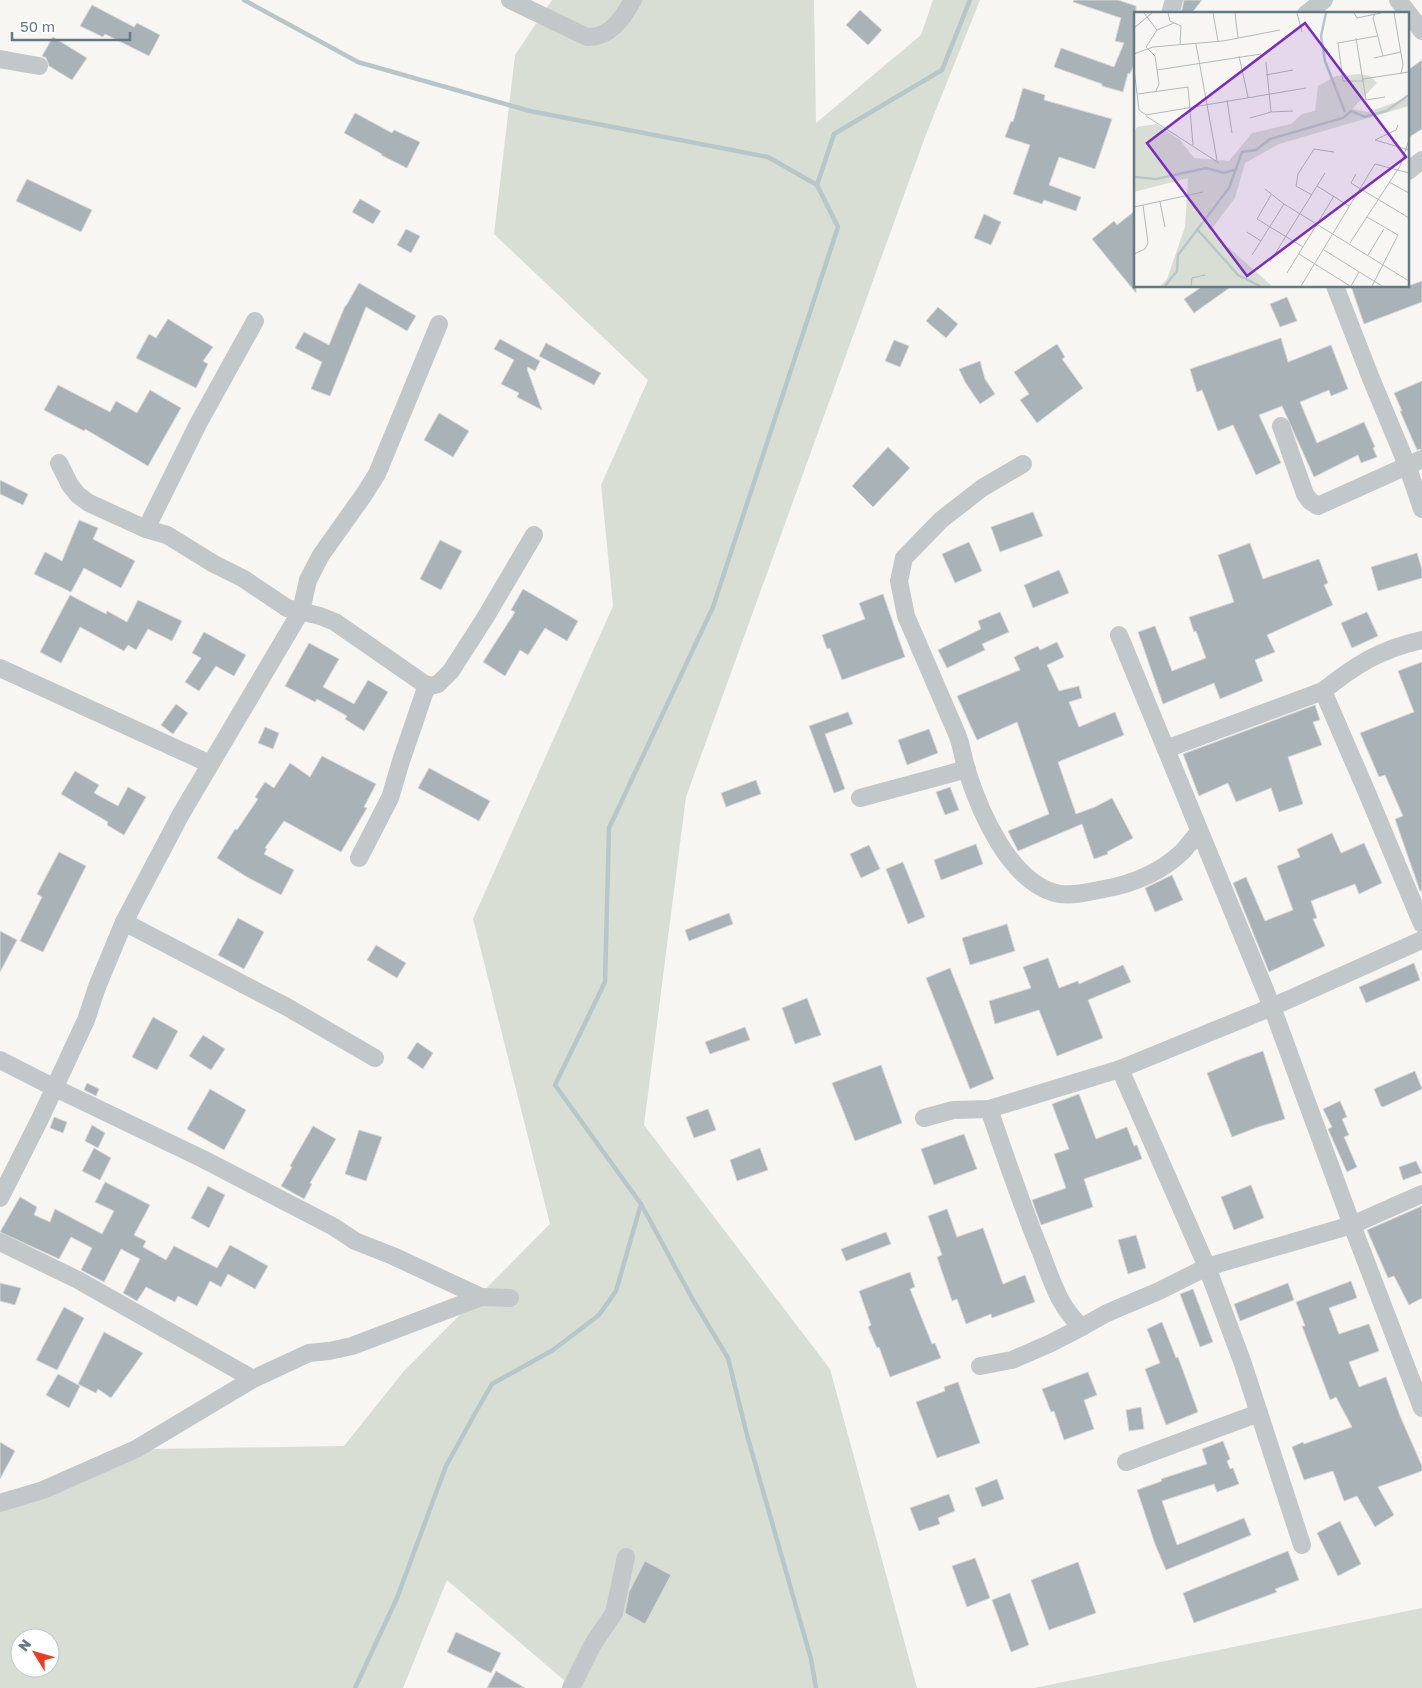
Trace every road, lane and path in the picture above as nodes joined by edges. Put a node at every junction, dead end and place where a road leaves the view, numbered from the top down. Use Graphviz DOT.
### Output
graph roads {
  1 [pos="510,0"];
  2 [pos="634,0"];
  3 [pos="1324,0"];
  4 [pos="1398,0"];
  5 [pos="1309,12"];
  6 [pos="1407,12"];
  7 [pos="1410,16"];
  8 [pos="1422,32"];
  9 [pos="0,59"];
  10 [pos="39,66"];
  11 [pos="1422,160"];
  12 [pos="1410,169"];
  13 [pos="1336,288"];
  14 [pos="255,321"];
  15 [pos="439,324"];
  16 [pos="1281,426"];
  17 [pos="1415,462"];
  18 [pos="59,463"];
  19 [pos="1023,464"];
  20 [pos="1422,509"];
  21 [pos="146,529"];
  22 [pos="534,535"];
  23 [pos="301,611"];
  24 [pos="1119,635"];
  25 [pos="1422,640"];
  26 [pos="0,668"];
  27 [pos="426,685"];
  28 [pos="1323,691"];
  29 [pos="1166,749"];
  30 [pos="210,764"];
  31 [pos="966,769"];
  32 [pos="860,798"];
  33 [pos="1199,832"];
  34 [pos="359,858"];
  35 [pos="124,922"];
  36 [pos="1422,924"];
  37 [pos="1422,940"];
  38 [pos="1272,1007"];
  39 [pos="375,1058"];
  40 [pos="0,1060"];
  41 [pos="1120,1069"];
  42 [pos="55,1088"];
  43 [pos="989,1109"];
  44 [pos="924,1118"];
  45 [pos="1422,1194"];
  46 [pos="0,1198"];
  47 [pos="1352,1225"];
  48 [pos="0,1242"];
  49 [pos="1207,1267"];
  50 [pos="481,1296"];
  51 [pos="510,1298"];
  52 [pos="1082,1327"];
  53 [pos="980,1366"];
  54 [pos="253,1379"];
  55 [pos="1422,1408"];
  56 [pos="1259,1412"];
  57 [pos="1126,1462"];
  58 [pos="0,1503"];
  59 [pos="1302,1546"];
  60 [pos="626,1557"];
  61 [pos="571,1688"];
  1 -- 2 [label="street"];
  3 -- 5 [label="street"];
  4 -- 6 [label="street"];
  7 -- 8 [label="street"];
  9 -- 10 [label="street"];
  11 -- 12 [label="street"];
  13 -- 17 [label="street"];
  14 -- 21 [label="street"];
  15 -- 23 [label="street"];
  16 -- 17 [label="street"];
  17 -- 20 [label="street"];
  18 -- 21 [label="street"];
  19 -- 31 [label="street"];
  21 -- 23 [label="street"];
  22 -- 27 [label="street"];
  23 -- 27 [label="street"];
  23 -- 30 [label="street"];
  24 -- 29 [label="street"];
  25 -- 28 [label="street"];
  26 -- 30 [label="street"];
  27 -- 34 [label="street"];
  28 -- 29 [label="street"];
  28 -- 36 [label="street"];
  29 -- 33 [label="street"];
  30 -- 35 [label="street"];
  31 -- 32 [label="street"];
  31 -- 33 [label="street"];
  33 -- 38 [label="street"];
  35 -- 39 [label="street"];
  35 -- 42 [label="street"];
  37 -- 38 [label="street"];
  38 -- 41 [label="street"];
  38 -- 47 [label="street"];
  40 -- 42 [label="street"];
  41 -- 43 [label="street"];
  41 -- 49 [label="street"];
  42 -- 46 [label="street"];
  42 -- 50 [label="street"];
  43 -- 44 [label="street"];
  43 -- 52 [label="street"];
  45 -- 47 [label="street"];
  47 -- 49 [label="street"];
  47 -- 55 [label="street"];
  48 -- 54 [label="street"];
  49 -- 52 [label="street"];
  49 -- 56 [label="street"];
  50 -- 51 [label="street"];
  50 -- 54 [label="street"];
  52 -- 53 [label="street"];
  54 -- 58 [label="street"];
  56 -- 57 [label="street"];
  56 -- 59 [label="street"];
  60 -- 61 [label="street"];
}
